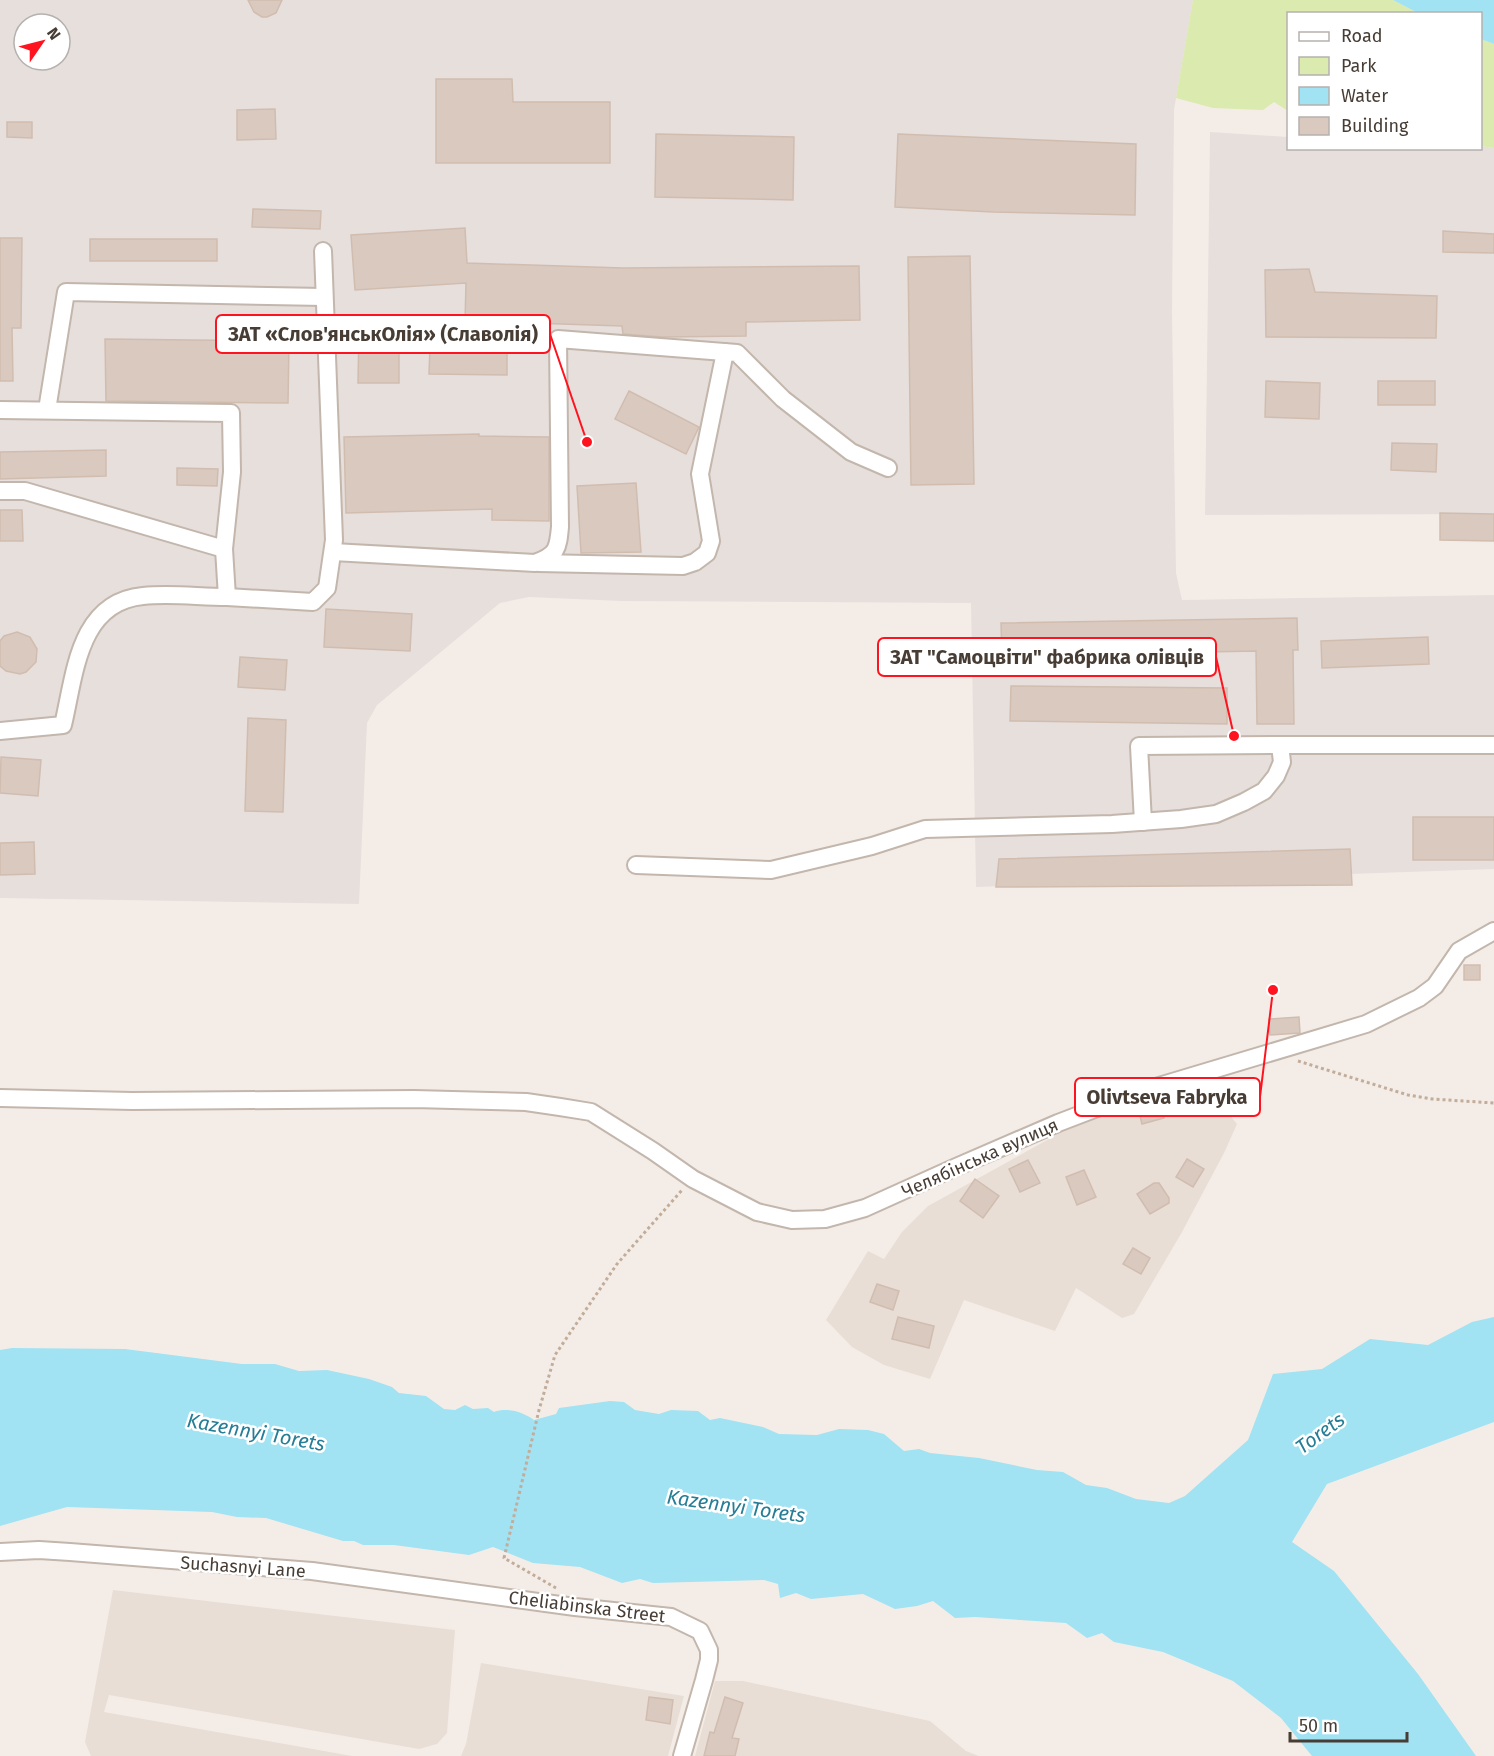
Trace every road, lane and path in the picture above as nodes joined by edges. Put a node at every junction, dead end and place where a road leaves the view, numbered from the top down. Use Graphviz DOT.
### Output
graph roads {
  1 [pos="322,251"];
  2 [pos="324,297"];
  3 [pos="725,352"];
  4 [pos="0,410"];
  5 [pos="47,410"];
  6 [pos="888,468"];
  7 [pos="0,491"];
  8 [pos="224,549"];
  9 [pos="333,552"];
  10 [pos="535,562"];
  11 [pos="227,597"];
  12 [pos="0,731"];
  13 [pos="1280,745"];
  14 [pos="1494,745"];
  15 [pos="1143,822"];
  16 [pos="636,864"];
  17 [pos="1494,931"];
  18 [pos="1271,1053"];
  19 [pos="0,1098"];
  20 [pos="1494,1102"];
  21 [pos="693,1179"];
  22 [pos="0,1552"];
  23 [pos="485,1594"];
  24 [pos="575,1607"];
  25 [pos="682,1756"];
  1 -- 2 [label="street"];
  2 -- 5 [label="street"];
  2 -- 9 [label="street"];
  3 -- 6 [label="street"];
  3 -- 10 [label="street"];
  3 -- 10 [label="street"];
  4 -- 5 [label="street"];
  5 -- 8 [label="street"];
  7 -- 8 [label="street"];
  8 -- 11 [label="street"];
  9 -- 10 [label="street"];
  9 -- 11 [label="street"];
  11 -- 12 [label="street"];
  13 -- 14 [label="street"];
  13 -- 15 [label="street"];
  13 -- 15 [label="street"];
  15 -- 16 [label="street"];
  17 -- 18 [label="street, Челябінська вулиця"];
  18 -- 20 [label="path"];
  18 -- 21 [label="street, Челябінська вулиця"];
  19 -- 21 [label="street, Челябінська вулиця"];
  21 -- 24 [label="path"];
  22 -- 23 [label="street, Suchasnyi Lane"];
  23 -- 24 [label="street, Cheliabinska Street"];
  24 -- 25 [label="street, Cheliabinska Street"];
}
